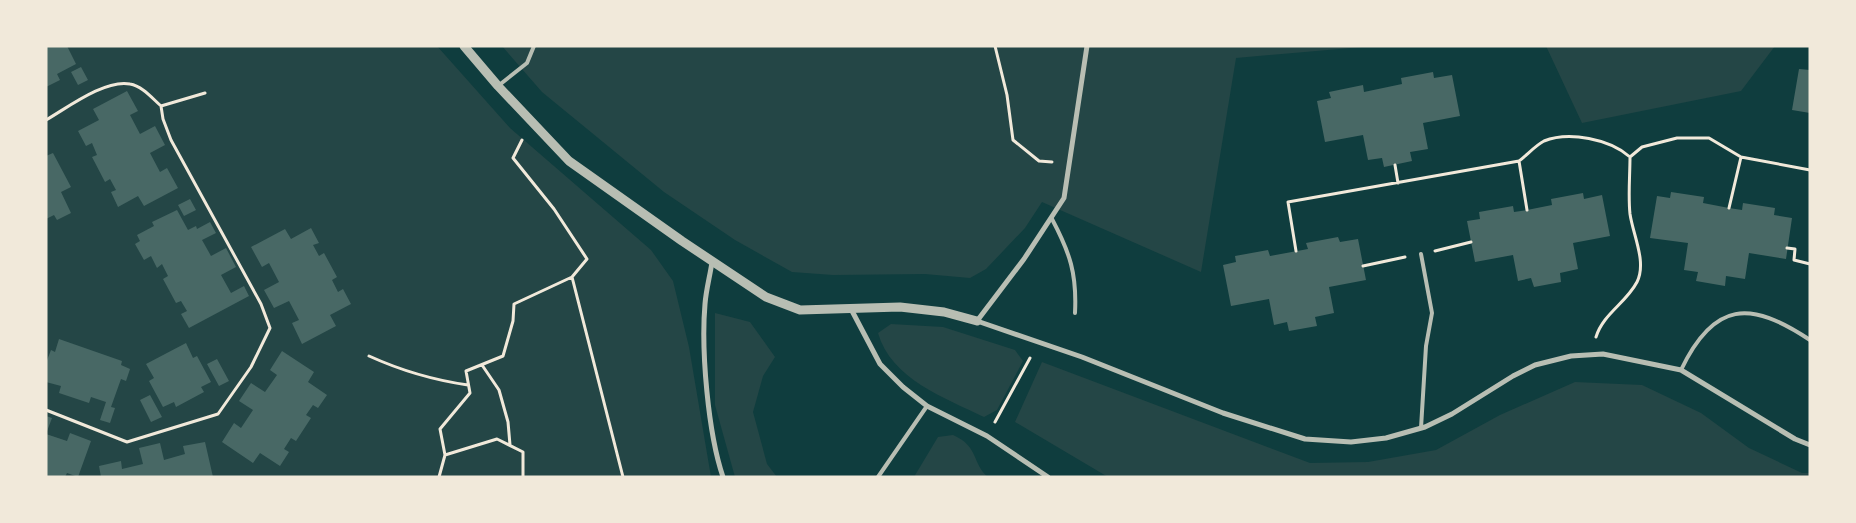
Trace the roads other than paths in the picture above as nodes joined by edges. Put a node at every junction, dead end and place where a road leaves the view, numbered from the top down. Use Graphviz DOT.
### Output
graph roads {
  1 [pos="464,46"];
  2 [pos="534,46"];
  3 [pos="1087,46"];
  4 [pos="498,86"];
  5 [pos="1052,219"];
  6 [pos="1420,254"];
  7 [pos="712,262"];
  8 [pos="851,309"];
  9 [pos="1075,313"];
  10 [pos="977,321"];
  11 [pos="1810,340"];
  12 [pos="1681,370"];
  13 [pos="927,406"];
  14 [pos="1421,428"];
  15 [pos="1810,445"];
  16 [pos="724,477"];
  17 [pos="878,477"];
  18 [pos="1048,477"];
  1 -- 4 [label="street"];
  2 -- 4 [label="lane"];
  3 -- 5 [label="street"];
  4 -- 7 [label="street"];
  5 -- 9 [label="lane"];
  5 -- 10 [label="street"];
  6 -- 14 [label="lane"];
  7 -- 8 [label="street"];
  7 -- 16 [label="street"];
  8 -- 10 [label="street"];
  8 -- 13 [label="street"];
  10 -- 14 [label="street"];
  11 -- 12 [label="lane"];
  12 -- 14 [label="street"];
  12 -- 15 [label="street"];
  13 -- 17 [label="lane"];
  13 -- 18 [label="street"];
}
